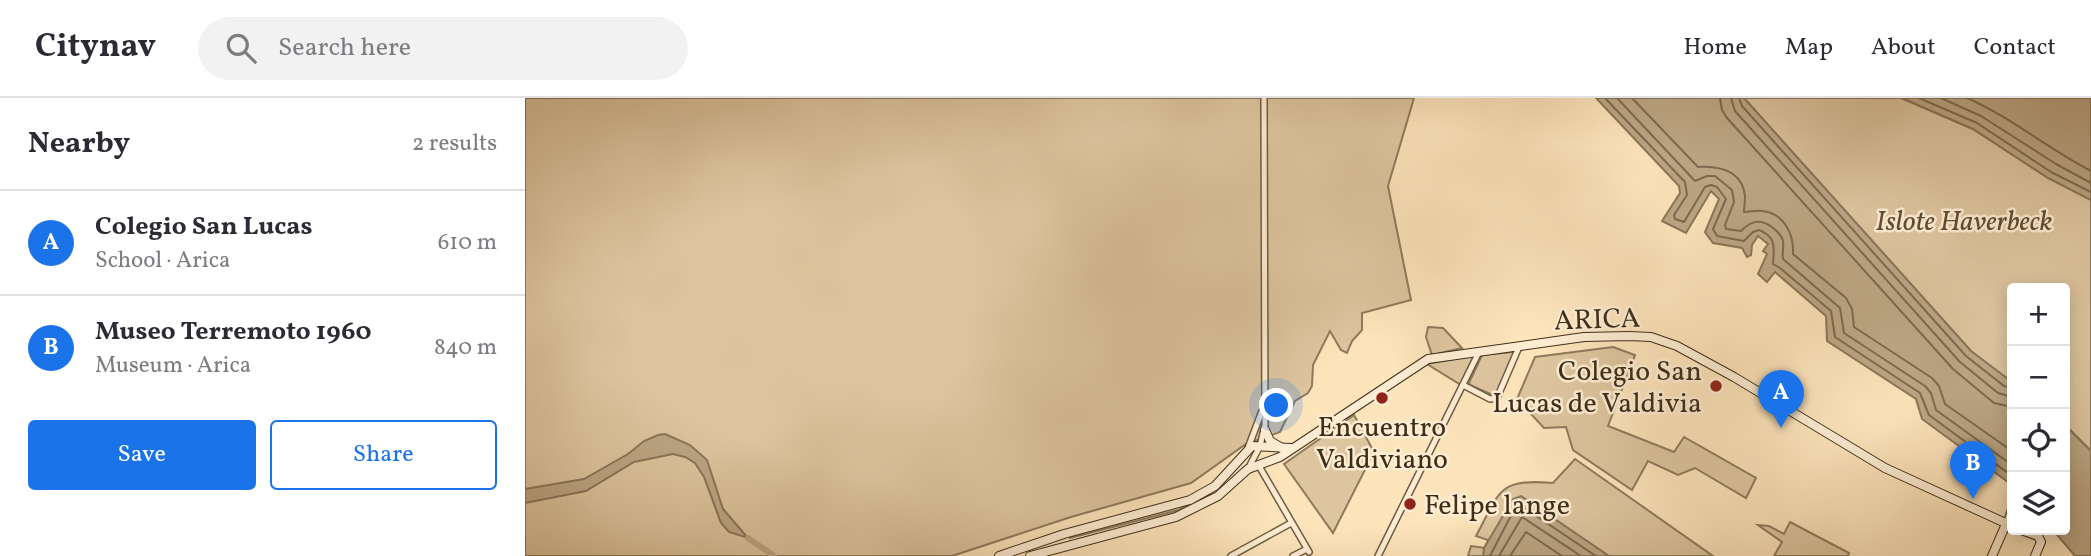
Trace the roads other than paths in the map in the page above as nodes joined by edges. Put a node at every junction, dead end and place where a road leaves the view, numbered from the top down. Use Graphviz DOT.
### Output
graph roads {
  1 [pos="1264,98"];
  2 [pos="1519,347"];
  3 [pos="1480,351"];
  4 [pos="1463,385"];
  5 [pos="1263,408"];
  6 [pos="1265,430"];
  7 [pos="1260,446"];
  8 [pos="1248,448"];
  9 [pos="1288,449"];
  10 [pos="1259,466"];
  11 [pos="1248,469"];
  12 [pos="1291,523"];
  13 [pos="2007,524"];
  14 [pos="2007,529"];
  15 [pos="2033,535"];
  16 [pos="999,556"];
  17 [pos="1030,556"];
  18 [pos="1231,556"];
  19 [pos="1293,556"];
  20 [pos="1378,556"];
  21 [pos="1992,556"];
  22 [pos="2035,556"];
  1 -- 5 [label="street"];
  2 -- 3 [label="main road, ARICA"];
  2 -- 4 [label="street"];
  2 -- 13 [label="main road, ARICA"];
  3 -- 4 [label="street"];
  3 -- 9 [label="main road, ARICA"];
  4 -- 20 [label="street"];
  5 -- 6 [label="street"];
  5 -- 8 [label="street"];
  6 -- 7 [label="street"];
  6 -- 9 [label="main road"];
  7 -- 8 [label="main road"];
  7 -- 9 [label="main road"];
  7 -- 11 [label="street"];
  8 -- 16 [label="main road"];
  9 -- 10 [label="main road, ARICA"];
  10 -- 11 [label="main road, ARICA"];
  10 -- 12 [label="street"];
  11 -- 17 [label="main road, ARICA"];
  12 -- 18 [label="street"];
  12 -- 19 [label="street"];
  14 -- 21 [label="main road"];
  15 -- 22 [label="main road"];
}
